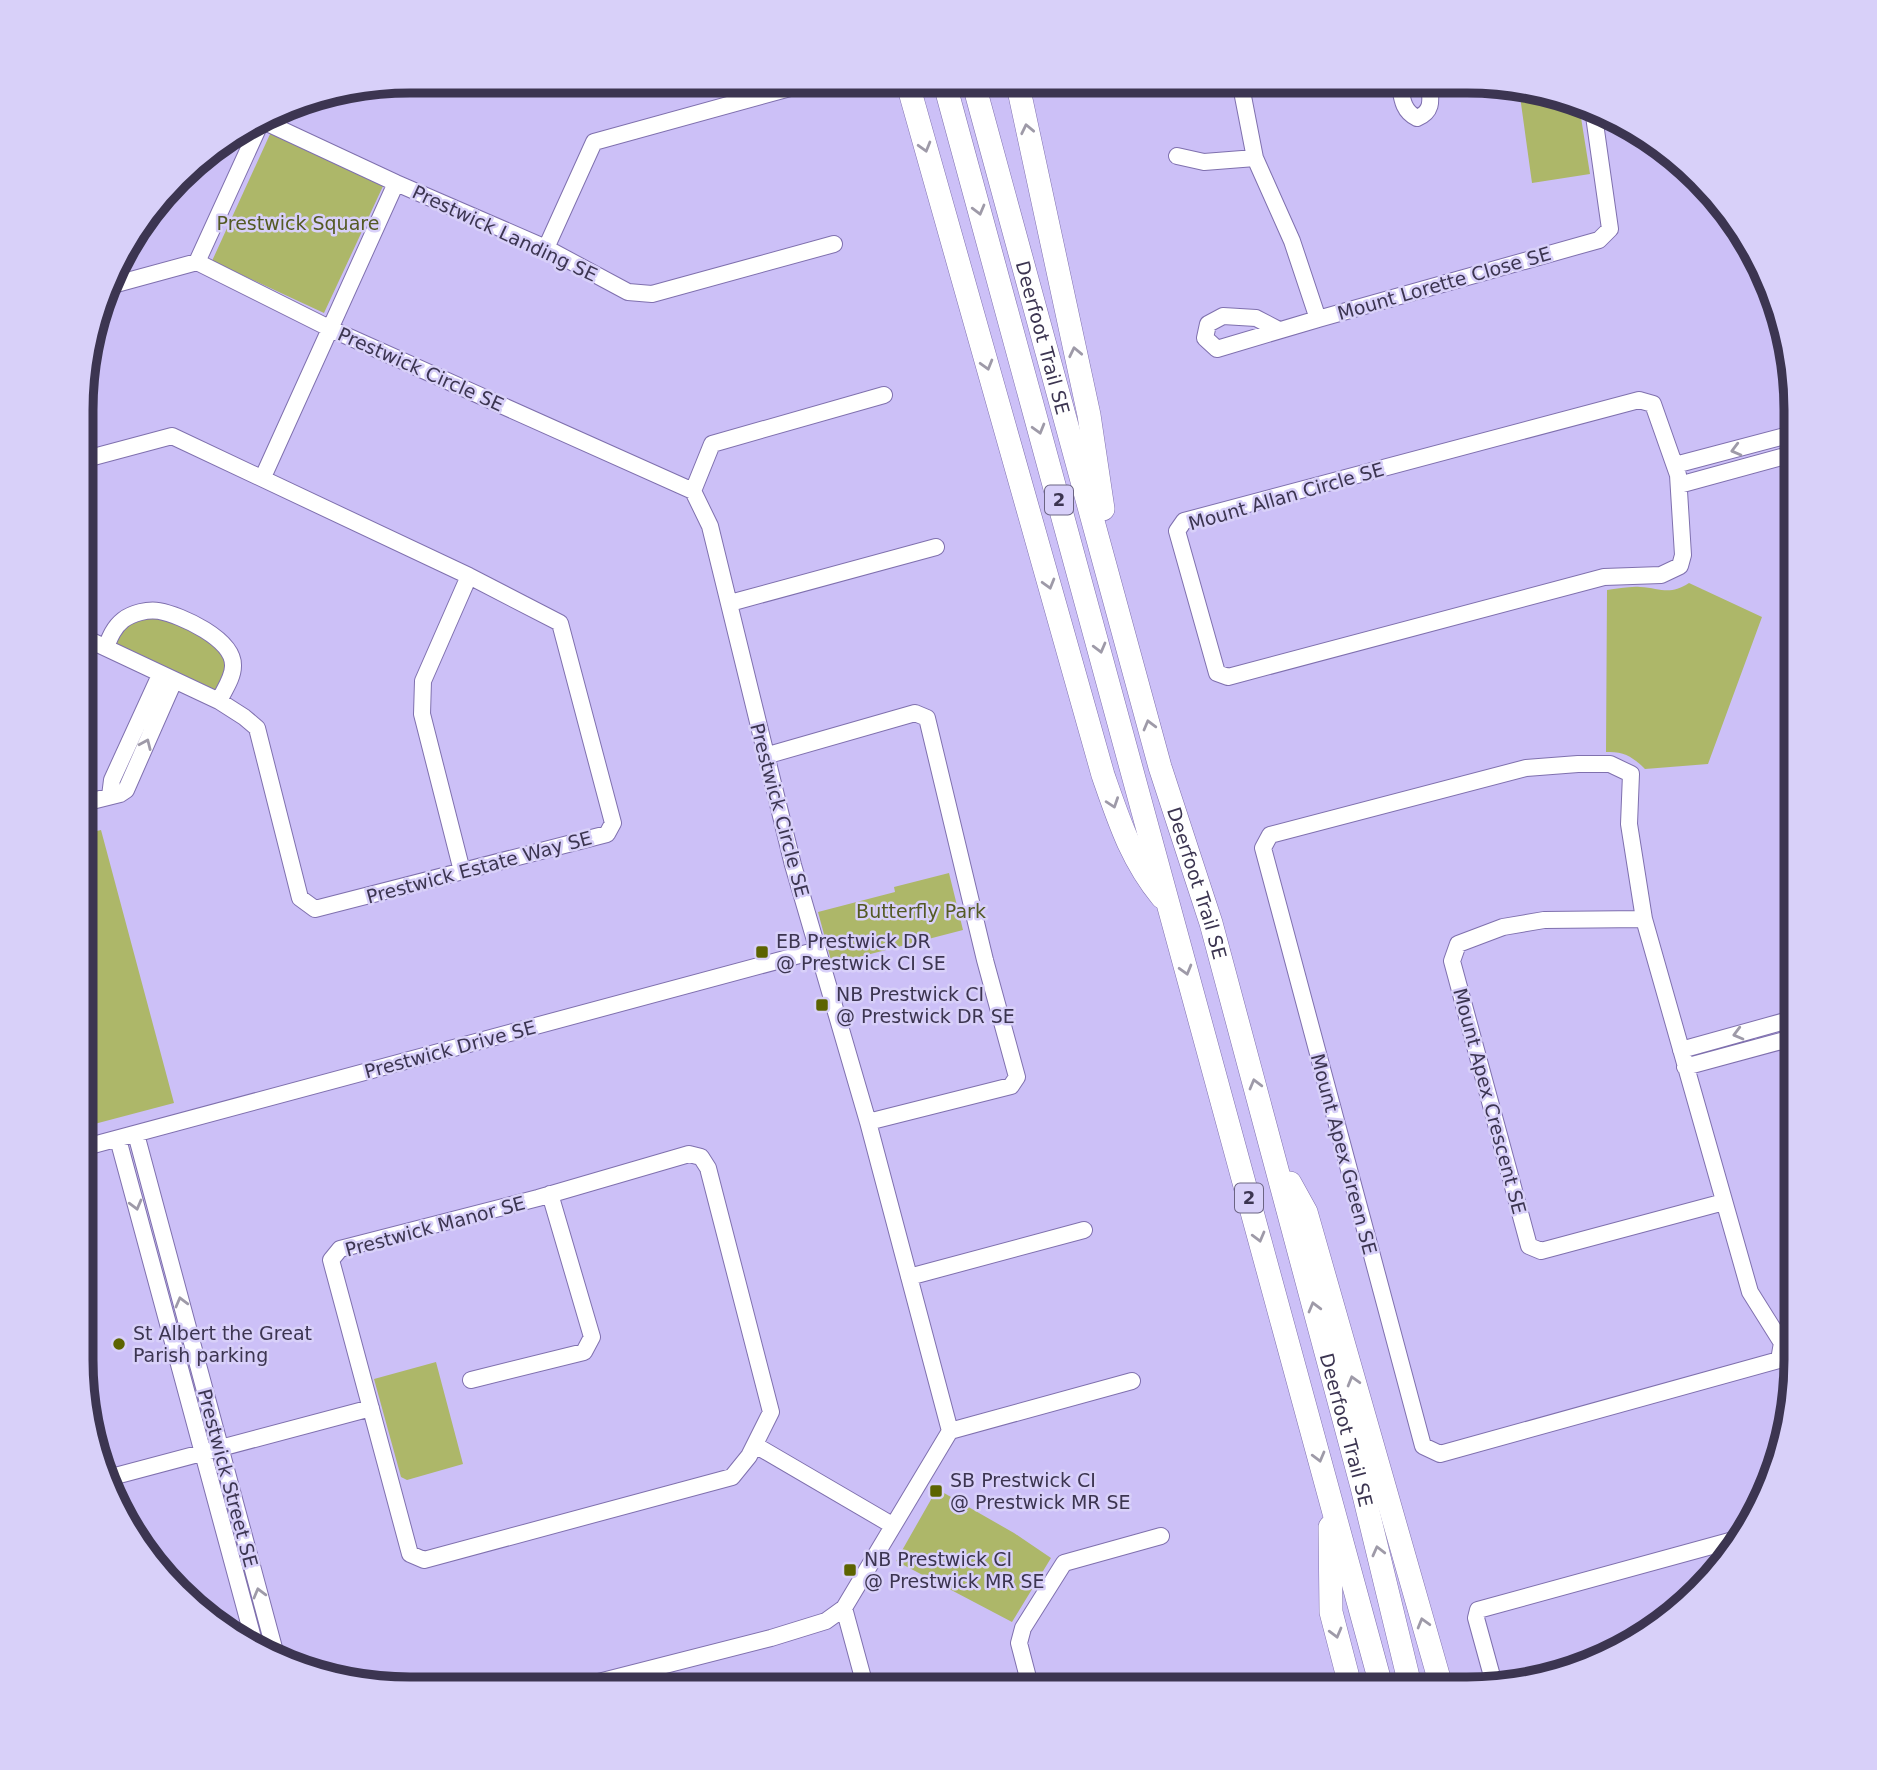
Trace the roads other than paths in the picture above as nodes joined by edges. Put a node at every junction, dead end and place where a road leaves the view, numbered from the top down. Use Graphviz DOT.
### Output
graph roads {
  1 [pos="772,93"];
  2 [pos="910,93"];
  3 [pos="947,93"];
  4 [pos="977,93"];
  5 [pos="1020,93"];
  6 [pos="1242,93"];
  7 [pos="1401,93"];
  8 [pos="1430,93"];
  9 [pos="1595,120"];
  10 [pos="269,125"];
  11 [pos="258,131"];
  12 [pos="1177,156"];
  13 [pos="1255,159"];
  14 [pos="397,183"];
  15 [pos="834,244"];
  16 [pos="546,247"];
  17 [pos="197,262"];
  18 [pos="119,283"];
  19 [pos="1318,319"];
  20 [pos="329,328"];
  21 [pos="1279,330"];
  22 [pos="884,395"];
  23 [pos="1784,436"];
  24 [pos="1784,456"];
  25 [pos="93,457"];
  26 [pos="1675,465"];
  27 [pos="263,477"];
  28 [pos="1679,485"];
  29 [pos="693,491"];
  30 [pos="936,547"];
  31 [pos="469,576"];
  32 [pos="730,603"];
  33 [pos="1118,612"];
  34 [pos="93,641"];
  35 [pos="107,647"];
  36 [pos="167,678"];
  37 [pos="219,701"];
  38 [pos="765,756"];
  39 [pos="93,801"];
  40 [pos="462,871"];
  41 [pos="1168,905"];
  42 [pos="1644,919"];
  43 [pos="818,950"];
  44 [pos="1784,1021"];
  45 [pos="1784,1040"];
  46 [pos="1681,1050"];
  47 [pos="1685,1067"];
  48 [pos="868,1122"];
  49 [pos="136,1134"];
  50 [pos="118,1139"];
  51 [pos="93,1145"];
  52 [pos="1273,1150"];
  53 [pos="550,1194"];
  54 [pos="1724,1202"];
  55 [pos="1084,1230"];
  56 [pos="909,1277"];
  57 [pos="471,1380"];
  58 [pos="1132,1381"];
  59 [pos="371,1408"];
  60 [pos="950,1431"];
  61 [pos="755,1445"];
  62 [pos="220,1448"];
  63 [pos="203,1452"];
  64 [pos="115,1476"];
  65 [pos="1329,1492"];
  66 [pos="892,1525"];
  67 [pos="1161,1536"];
  68 [pos="1727,1542"];
  69 [pos="844,1608"];
  70 [pos="252,1636"];
  71 [pos="274,1647"];
  72 [pos="617,1677"];
  73 [pos="863,1677"];
  74 [pos="1028,1677"];
  75 [pos="1348,1677"];
  76 [pos="1379,1677"];
  77 [pos="1408,1677"];
  78 [pos="1439,1677"];
  79 [pos="1492,1677"];
  1 -- 16 [label="street"];
  2 -- 41 [label="highway, one-way"];
  3 -- 41 [label="highway, Deerfoot Trail SE / 2, one-way"];
  4 -- 33 [label="highway, Deerfoot Trail SE / 2"];
  33 -- 5 [label="highway, one-way"];
  6 -- 13 [label="street, Mount Lorette Close SE"];
  7 -- 8 [label="street"];
  9 -- 19 [label="street, Mount Lorette Close SE"];
  10 -- 14 [label="street, Prestwick Landing SE"];
  11 -- 17 [label="street"];
  12 -- 13 [label="street"];
  13 -- 19 [label="street, Mount Lorette Close SE"];
  14 -- 16 [label="street, Prestwick Landing SE"];
  14 -- 20 [label="street"];
  15 -- 16 [label="street, Prestwick Landing SE"];
  17 -- 18 [label="street"];
  17 -- 20 [label="street, Prestwick Circle SE"];
  19 -- 21 [label="street"];
  20 -- 27 [label="street"];
  20 -- 29 [label="street, Prestwick Circle SE"];
  22 -- 29 [label="street"];
  23 -- 26 [label="street, one-way"];
  24 -- 28 [label="street"];
  25 -- 27 [label="street, Prestwick Estate Way SE"];
  26 -- 28 [label="street, Mount Allan Circle SE"];
  26 -- 28 [label="street, Mount Allan Circle SE"];
  27 -- 31 [label="street, Prestwick Estate Way SE"];
  29 -- 32 [label="street, Prestwick Circle SE"];
  30 -- 32 [label="street"];
  31 -- 40 [label="street"];
  31 -- 40 [label="street, Prestwick Estate Way SE"];
  32 -- 38 [label="street, Prestwick Circle SE"];
  52 -- 33 [label="highway, Deerfoot Trail SE / 2, one-way"];
  34 -- 35 [label="street, Prestwick Estate Way SE"];
  35 -- 36 [label="street, Prestwick Estate Way SE"];
  35 -- 37 [label="street"];
  36 -- 37 [label="street, Prestwick Estate Way SE"];
  36 -- 39 [label="street"];
  37 -- 40 [label="street, Prestwick Estate Way SE"];
  38 -- 43 [label="street, Prestwick Circle SE"];
  38 -- 48 [label="street"];
  41 -- 65 [label="highway, Deerfoot Trail SE / 2, one-way"];
  42 -- 46 [label="street, Mount Apex Green SE"];
  42 -- 54 [label="street, Mount Apex Crescent SE"];
  42 -- 54 [label="street, Mount Apex Green SE"];
  43 -- 48 [label="street, Prestwick Circle SE"];
  43 -- 49 [label="street, Prestwick Drive SE"];
  44 -- 46 [label="street, one-way"];
  45 -- 47 [label="street"];
  46 -- 47 [label="street, Mount Apex Green SE"];
  47 -- 54 [label="street, Mount Apex Green SE"];
  48 -- 56 [label="street, Prestwick Circle SE"];
  49 -- 50 [label="street, Prestwick Drive SE"];
  62 -- 49 [label="street, Prestwick Street SE, one-way"];
  50 -- 51 [label="street, Prestwick Drive SE"];
  50 -- 63 [label="street, Prestwick Street SE, one-way"];
  77 -- 52 [label="highway, Deerfoot Trail SE / 2, one-way"];
  78 -- 52 [label="highway, one-way"];
  53 -- 57 [label="street"];
  53 -- 59 [label="street, Prestwick Manor SE"];
  53 -- 61 [label="street, Prestwick Manor SE"];
  55 -- 56 [label="street"];
  56 -- 60 [label="street, Prestwick Circle SE"];
  58 -- 60 [label="street"];
  59 -- 61 [label="street, Prestwick Manor SE"];
  59 -- 62 [label="street"];
  60 -- 66 [label="street"];
  61 -- 66 [label="street"];
  62 -- 63 [label="street"];
  71 -- 62 [label="street, Prestwick Street SE, one-way"];
  63 -- 64 [label="street"];
  63 -- 70 [label="street, Prestwick Street SE"];
  65 -- 75 [label="highway, one-way"];
  65 -- 76 [label="highway, Deerfoot Trail SE / 2"];
  66 -- 69 [label="street"];
  67 -- 74 [label="street"];
  68 -- 79 [label="street"];
  69 -- 72 [label="street"];
  69 -- 73 [label="street"];
}
